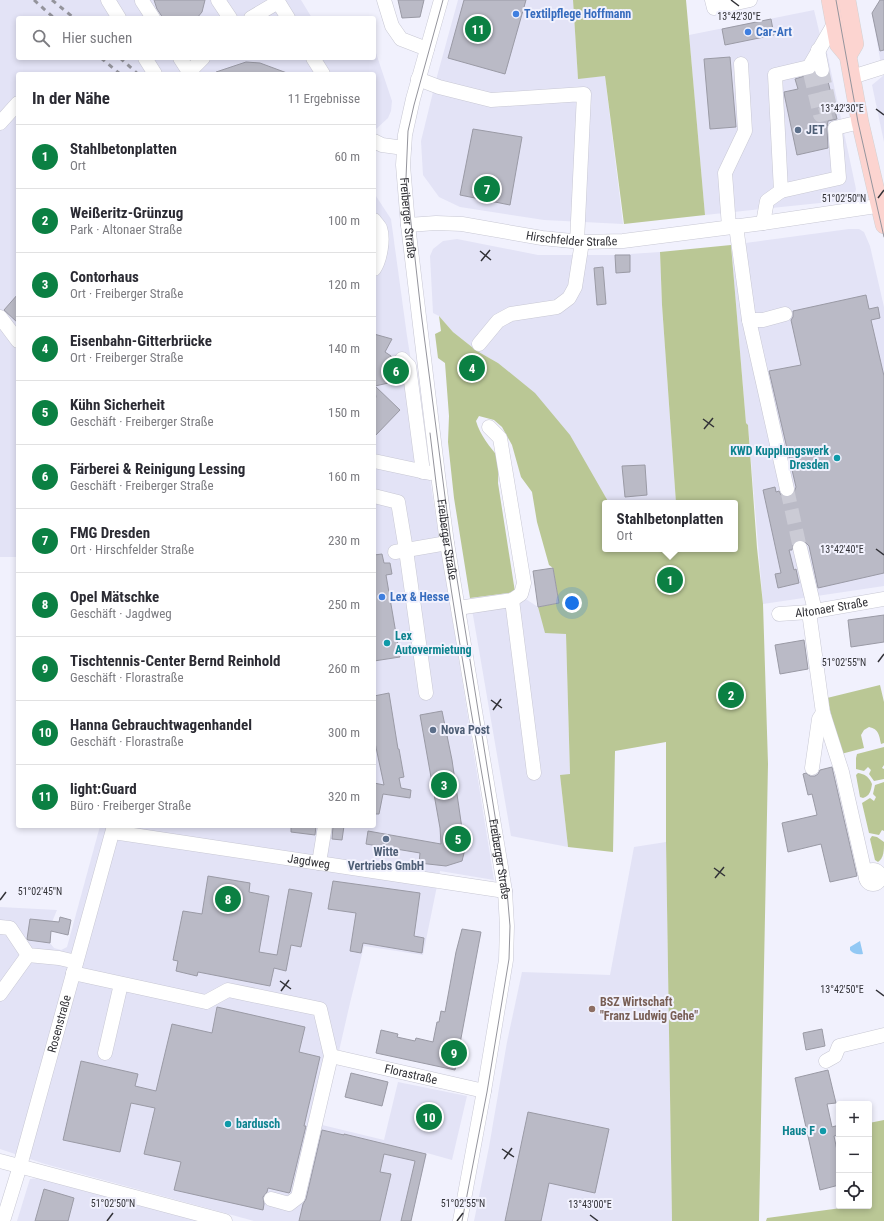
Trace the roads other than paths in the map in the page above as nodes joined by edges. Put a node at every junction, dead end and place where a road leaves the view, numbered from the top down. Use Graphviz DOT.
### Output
graph roads {
  1 [pos="108,0"];
  2 [pos="142,0"];
  3 [pos="218,0"];
  4 [pos="384,0"];
  5 [pos="441,0"];
  6 [pos="712,0"];
  7 [pos="750,0"];
  8 [pos="830,0"];
  9 [pos="847,0"];
  10 [pos="277,1"];
  11 [pos="118,16"];
  12 [pos="152,16"];
  13 [pos="229,16"];
  14 [pos="254,16"];
  15 [pos="287,16"];
  16 [pos="834,24"];
  17 [pos="427,49"];
  18 [pos="848,56"];
  19 [pos="146,60"];
  20 [pos="181,60"];
  21 [pos="201,60"];
  22 [pos="314,60"];
  23 [pos="741,64"];
  24 [pos="884,67"];
  25 [pos="154,72"];
  26 [pos="187,72"];
  27 [pos="189,72"];
  28 [pos="322,72"];
  29 [pos="852,77"];
  30 [pos="418,79"];
  31 [pos="16,105"];
  32 [pos="860,122"];
  33 [pos="0,123"];
  34 [pos="377,147"];
  35 [pos="404,148"];
  36 [pos="781,191"];
  37 [pos="882,206"];
  38 [pos="376,223"];
  39 [pos="763,223"];
  40 [pos="408,225"];
  41 [pos="884,225"];
  42 [pos="732,227"];
  43 [pos="579,242"];
  44 [pos="376,266"];
  45 [pos="785,314"];
  46 [pos="0,317"];
  47 [pos="749,320"];
  48 [pos="16,338"];
  49 [pos="479,344"];
  50 [pos="402,359"];
  51 [pos="489,427"];
  52 [pos="376,461"];
  53 [pos="423,472"];
  54 [pos="438,475"];
  55 [pos="787,489"];
  56 [pos="376,496"];
  57 [pos="447,543"];
  58 [pos="800,548"];
  59 [pos="400,551"];
  60 [pos="884,599"];
  61 [pos="512,600"];
  62 [pos="458,608"];
  63 [pos="812,611"];
  64 [pos="779,614"];
  65 [pos="426,693"];
  66 [pos="823,713"];
  67 [pos="812,768"];
  68 [pos="534,773"];
  69 [pos="324,828"];
  70 [pos="113,829"];
  71 [pos="319,863"];
  72 [pos="873,887"];
  73 [pos="505,891"];
  74 [pos="0,927"];
  75 [pos="28,955"];
  76 [pos="75,968"];
  77 [pos="121,984"];
  78 [pos="0,994"];
  79 [pos="884,1035"];
  80 [pos="105,1053"];
  81 [pos="334,1057"];
  82 [pos="826,1061"];
  83 [pos="484,1091"];
  84 [pos="0,1160"];
  85 [pos="20,1166"];
  86 [pos="271,1199"];
  87 [pos="3,1221"];
  88 [pos="225,1221"];
  89 [pos="460,1221"];
  1 -- 11 [label="street"];
  2 -- 12 [label="street"];
  3 -- 13 [label="street"];
  4 -- 17 [label="street"];
  5 -- 17 [label="street, Freiberger Straße"];
  6 -- 7 [label="street"];
  8 -- 16 [label="main road"];
  9 -- 18 [label="main road"];
  10 -- 14 [label="street"];
  10 -- 15 [label="street"];
  16 -- 18 [label="main road"];
  16 -- 36 [label="street"];
  17 -- 30 [label="street, Freiberger Straße"];
  18 -- 29 [label="main road"];
  19 -- 25 [label="street"];
  20 -- 26 [label="street"];
  21 -- 27 [label="street"];
  22 -- 28 [label="street"];
  23 -- 42 [label="street"];
  24 -- 29 [label="street"];
  29 -- 32 [label="main road"];
  30 -- 35 [label="street, Freiberger Straße"];
  30 -- 43 [label="street"];
  31 -- 33 [label="street"];
  32 -- 36 [label="street"];
  32 -- 37 [label="main road"];
  34 -- 35 [label="street"];
  35 -- 40 [label="street, Freiberger Straße"];
  36 -- 39 [label="street"];
  37 -- 39 [label="street, Hirschfelder Straße"];
  37 -- 41 [label="main road"];
  38 -- 44 [label="street"];
  39 -- 42 [label="street, Hirschfelder Straße"];
  40 -- 43 [label="street, Hirschfelder Straße"];
  40 -- 54 [label="street, Freiberger Straße"];
  42 -- 43 [label="street, Hirschfelder Straße"];
  42 -- 47 [label="street"];
  43 -- 49 [label="street"];
  45 -- 47 [label="street"];
  46 -- 48 [label="street"];
  47 -- 55 [label="street"];
  50 -- 53 [label="street"];
  51 -- 61 [label="street"];
  52 -- 53 [label="street"];
  53 -- 54 [label="street"];
  54 -- 57 [label="street, Freiberger Straße"];
  56 -- 59 [label="street"];
  57 -- 59 [label="street"];
  57 -- 62 [label="street, Freiberger Straße"];
  58 -- 63 [label="street"];
  59 -- 65 [label="street"];
  60 -- 63 [label="street, Altonaer Straße"];
  61 -- 62 [label="street"];
  61 -- 68 [label="street"];
  62 -- 73 [label="street, Freiberger Straße"];
  63 -- 64 [label="street, Altonaer Straße"];
  63 -- 66 [label="street"];
  66 -- 67 [label="street"];
  66 -- 72 [label="street"];
  69 -- 71 [label="street"];
  70 -- 71 [label="street, Jagdweg"];
  70 -- 76 [label="street, Rosenstraße"];
  71 -- 73 [label="street, Jagdweg"];
  73 -- 83 [label="street, Freiberger Straße"];
  74 -- 75 [label="street"];
  75 -- 76 [label="street"];
  75 -- 78 [label="street"];
  76 -- 77 [label="street"];
  76 -- 85 [label="street, Rosenstraße"];
  77 -- 80 [label="street"];
  77 -- 81 [label="street"];
  79 -- 82 [label="street"];
  81 -- 83 [label="street, Florastraße"];
  81 -- 86 [label="street"];
  83 -- 89 [label="street, Freiberger Straße"];
  84 -- 85 [label="street"];
  85 -- 87 [label="street, Rosenstraße"];
  85 -- 88 [label="street"];
}
